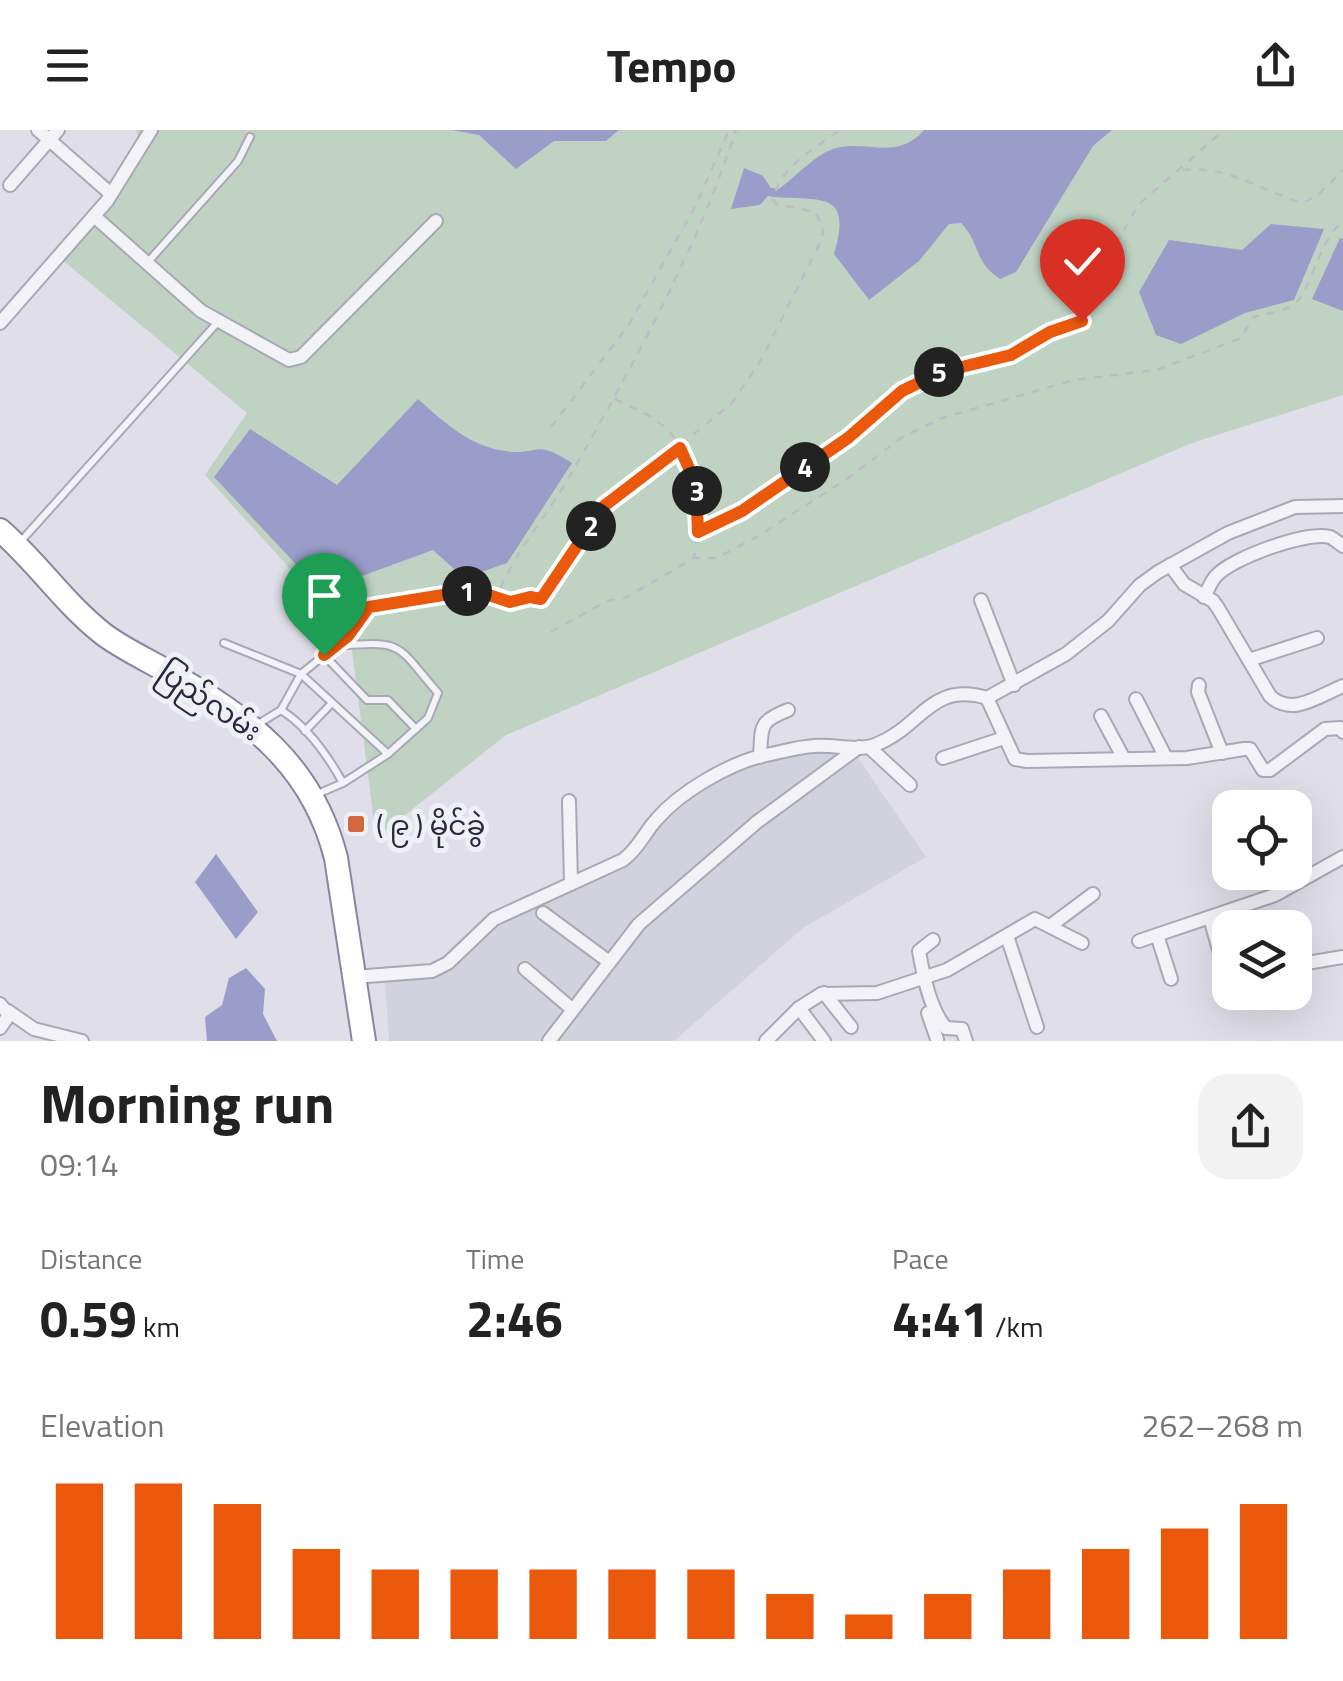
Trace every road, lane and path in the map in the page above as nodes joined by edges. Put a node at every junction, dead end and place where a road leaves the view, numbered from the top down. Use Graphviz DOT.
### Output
graph roads {
  1 [pos="38,130"];
  2 [pos="152,130"];
  3 [pos="729,130"];
  4 [pos="736,130"];
  5 [pos="840,130"];
  6 [pos="1224,130"];
  7 [pos="55,135"];
  8 [pos="250,137"];
  9 [pos="1343,170"];
  10 [pos="1180,171"];
  11 [pos="10,185"];
  12 [pos="111,194"];
  13 [pos="94,216"];
  14 [pos="1343,220"];
  15 [pos="436,222"];
  16 [pos="146,264"];
  17 [pos="220,320"];
  18 [pos="0,323"];
  19 [pos="614,398"];
  20 [pos="552,427"];
  21 [pos="680,448"];
  22 [pos="1343,506"];
  23 [pos="698,532"];
  24 [pos="9,537"];
  25 [pos="1343,546"];
  26 [pos="694,558"];
  27 [pos="1170,565"];
  28 [pos="486,592"];
  29 [pos="1204,597"];
  30 [pos="496,598"];
  31 [pos="981,600"];
  32 [pos="551,632"];
  33 [pos="1317,638"];
  34 [pos="224,643"];
  35 [pos="336,646"];
  36 [pos="324,655"];
  37 [pos="1249,660"];
  38 [pos="300,674"];
  39 [pos="1014,684"];
  40 [pos="1199,685"];
  41 [pos="1343,686"];
  42 [pos="988,698"];
  43 [pos="1136,699"];
  44 [pos="332,703"];
  45 [pos="281,710"];
  46 [pos="788,710"];
  47 [pos="1101,716"];
  48 [pos="254,726"];
  49 [pos="416,729"];
  50 [pos="306,731"];
  51 [pos="1343,732"];
  52 [pos="1004,738"];
  53 [pos="864,747"];
  54 [pos="1222,753"];
  55 [pos="388,754"];
  56 [pos="760,757"];
  57 [pos="1122,757"];
  58 [pos="943,758"];
  59 [pos="1166,758"];
  60 [pos="343,783"];
  61 [pos="910,784"];
  62 [pos="312,796"];
  63 [pos="569,801"];
  64 [pos="1343,857"];
  65 [pos="571,884"];
  66 [pos="1093,894"];
  67 [pos="543,913"];
  68 [pos="1210,918"];
  69 [pos="1212,925"];
  70 [pos="1050,926"];
  71 [pos="1157,935"];
  72 [pos="1006,936"];
  73 [pos="933,940"];
  74 [pos="1139,941"];
  75 [pos="1082,943"];
  76 [pos="1343,957"];
  77 [pos="608,960"];
  78 [pos="1312,962"];
  79 [pos="525,969"];
  80 [pos="354,977"];
  81 [pos="921,978"];
  82 [pos="1171,979"];
  83 [pos="824,993"];
  84 [pos="4,1007"];
  85 [pos="799,1008"];
  86 [pos="572,1009"];
  87 [pos="0,1028"];
  88 [pos="851,1028"];
  89 [pos="1037,1028"];
  90 [pos="936,1039"];
  91 [pos="82,1041"];
  92 [pos="364,1041"];
  93 [pos="549,1041"];
  94 [pos="766,1041"];
  95 [pos="824,1041"];
  96 [pos="966,1041"];
  1 -- 7 [label="street"];
  2 -- 12 [label="street"];
  3 -- 20 [label="path"];
  4 -- 19 [label="path"];
  5 -- 21 [label="path"];
  6 -- 10 [label="path"];
  7 -- 11 [label="street"];
  7 -- 12 [label="street"];
  8 -- 16 [label="lane"];
  9 -- 10 [label="path"];
  10 -- 23 [label="path"];
  12 -- 13 [label="street"];
  13 -- 16 [label="street"];
  13 -- 18 [label="street"];
  14 -- 26 [label="path"];
  15 -- 17 [label="street"];
  16 -- 17 [label="street"];
  17 -- 24 [label="lane"];
  19 -- 21 [label="path"];
  19 -- 30 [label="path"];
  21 -- 23 [label="path"];
  21 -- 30 [label="path"];
  22 -- 27 [label="street"];
  23 -- 26 [label="path"];
  24 -- 48 [label="highway, ပြည်လမ်း"];
  25 -- 29 [label="street"];
  26 -- 32 [label="path"];
  27 -- 29 [label="street"];
  27 -- 39 [label="street"];
  28 -- 30 [label="path"];
  28 -- 35 [label="lane"];
  29 -- 37 [label="street"];
  31 -- 39 [label="street"];
  33 -- 37 [label="street"];
  34 -- 38 [label="lane"];
  35 -- 36 [label="lane"];
  35 -- 49 [label="lane"];
  36 -- 38 [label="lane"];
  36 -- 49 [label="lane"];
  37 -- 41 [label="street"];
  38 -- 44 [label="lane"];
  38 -- 45 [label="lane"];
  39 -- 42 [label="street"];
  40 -- 54 [label="street"];
  42 -- 52 [label="street"];
  42 -- 53 [label="street"];
  43 -- 59 [label="street"];
  44 -- 50 [label="lane"];
  44 -- 55 [label="lane"];
  45 -- 48 [label="lane"];
  45 -- 50 [label="lane"];
  46 -- 56 [label="street"];
  47 -- 57 [label="street"];
  48 -- 62 [label="highway, ပြည်လမ်း"];
  49 -- 55 [label="lane"];
  50 -- 60 [label="lane"];
  51 -- 54 [label="street"];
  52 -- 57 [label="street"];
  52 -- 58 [label="street"];
  53 -- 56 [label="street"];
  53 -- 61 [label="street"];
  53 -- 77 [label="street"];
  54 -- 59 [label="street"];
  55 -- 60 [label="lane"];
  56 -- 65 [label="street"];
  57 -- 59 [label="street"];
  60 -- 62 [label="lane"];
  62 -- 80 [label="highway, ပြည်လမ်း"];
  63 -- 65 [label="street"];
  64 -- 68 [label="street"];
  65 -- 80 [label="street"];
  66 -- 70 [label="street"];
  67 -- 77 [label="street"];
  68 -- 69 [label="street"];
  68 -- 71 [label="street"];
  70 -- 72 [label="street"];
  70 -- 75 [label="street"];
  71 -- 74 [label="street"];
  71 -- 82 [label="street"];
  72 -- 81 [label="street"];
  72 -- 89 [label="street"];
  73 -- 81 [label="street"];
  76 -- 78 [label="street"];
  77 -- 86 [label="street"];
  79 -- 86 [label="street"];
  80 -- 92 [label="highway, ပြည်လမ်း"];
  81 -- 83 [label="street"];
  81 -- 90 [label="street"];
  81 -- 96 [label="street"];
  83 -- 85 [label="street"];
  83 -- 88 [label="street"];
  84 -- 87 [label="street"];
  84 -- 91 [label="street"];
  85 -- 94 [label="street"];
  85 -- 95 [label="street"];
  86 -- 93 [label="street"];
}
